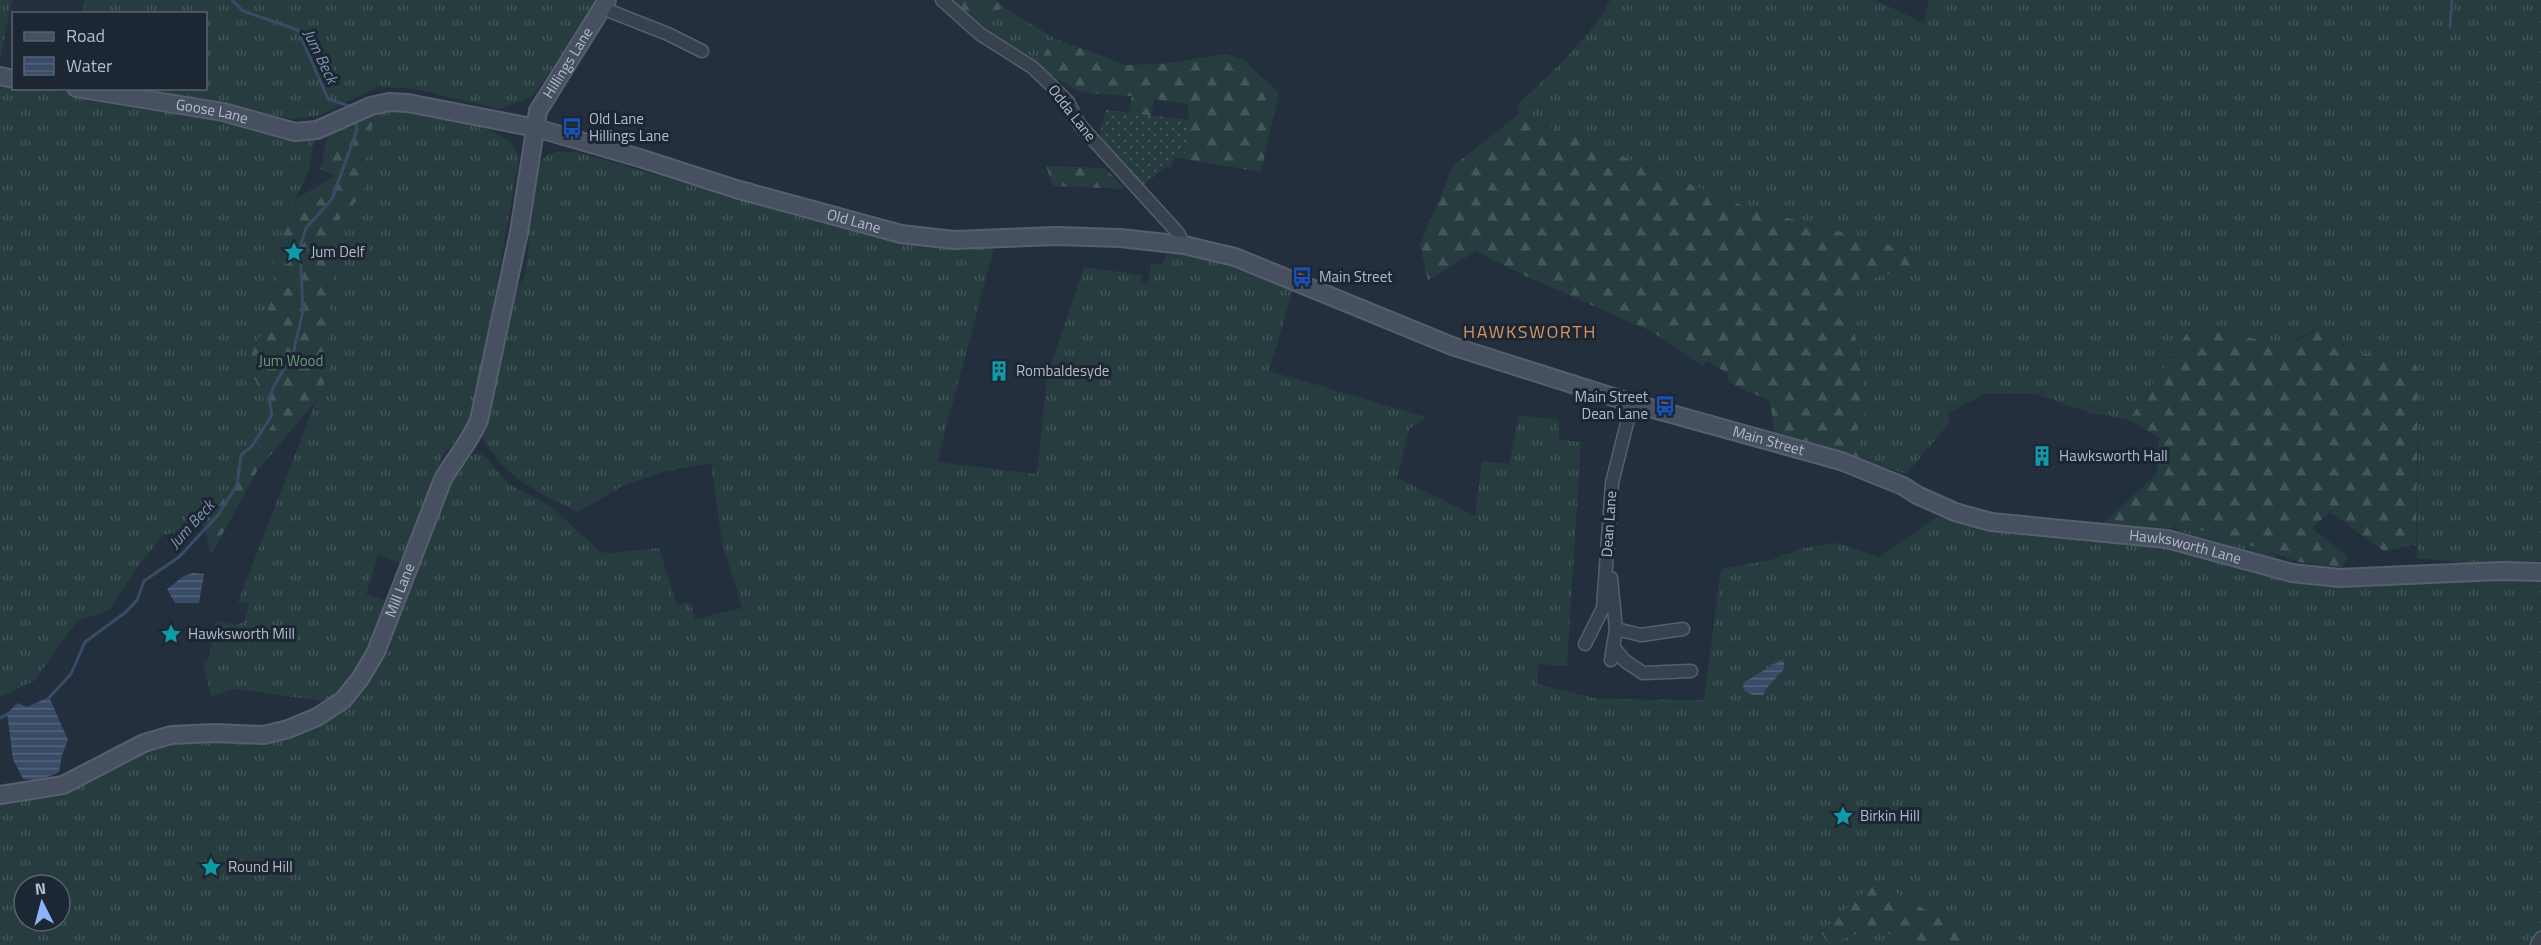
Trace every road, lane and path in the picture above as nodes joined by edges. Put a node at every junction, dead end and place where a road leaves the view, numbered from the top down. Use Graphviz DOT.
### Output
graph roads {
  1 [pos="942,0"];
  2 [pos="604,4"];
  3 [pos="702,51"];
  4 [pos="88,90"];
  5 [pos="536,128"];
  6 [pos="1184,244"];
  7 [pos="1632,403"];
  8 [pos="1841,461"];
  9 [pos="1612,483"];
  10 [pos="2541,572"];
  11 [pos="1616,629"];
  12 [pos="1683,629"];
  13 [pos="1585,644"];
  14 [pos="1691,671"];
  15 [pos="0,795"];
  16 [pos="2541,938"];
  17 [pos="2537,945"];
  1 -- 6 [label="street, Odda Lane"];
  2 -- 3 [label="street"];
  2 -- 5 [label="street, Hillings Lane"];
  4 -- 5 [label="street, Goose Lane"];
  5 -- 6 [label="street, Old Lane"];
  5 -- 15 [label="street, Mill Lane"];
  6 -- 7 [label="street, Main Street"];
  7 -- 8 [label="street, Main Street"];
  7 -- 9 [label="street, Dean Lane"];
  8 -- 10 [label="street, Hawksworth Lane"];
  9 -- 11 [label="street"];
  9 -- 13 [label="street, Dean Lane"];
  11 -- 12 [label="street"];
  11 -- 14 [label="street"];
  16 -- 17 [label="street"];
}
